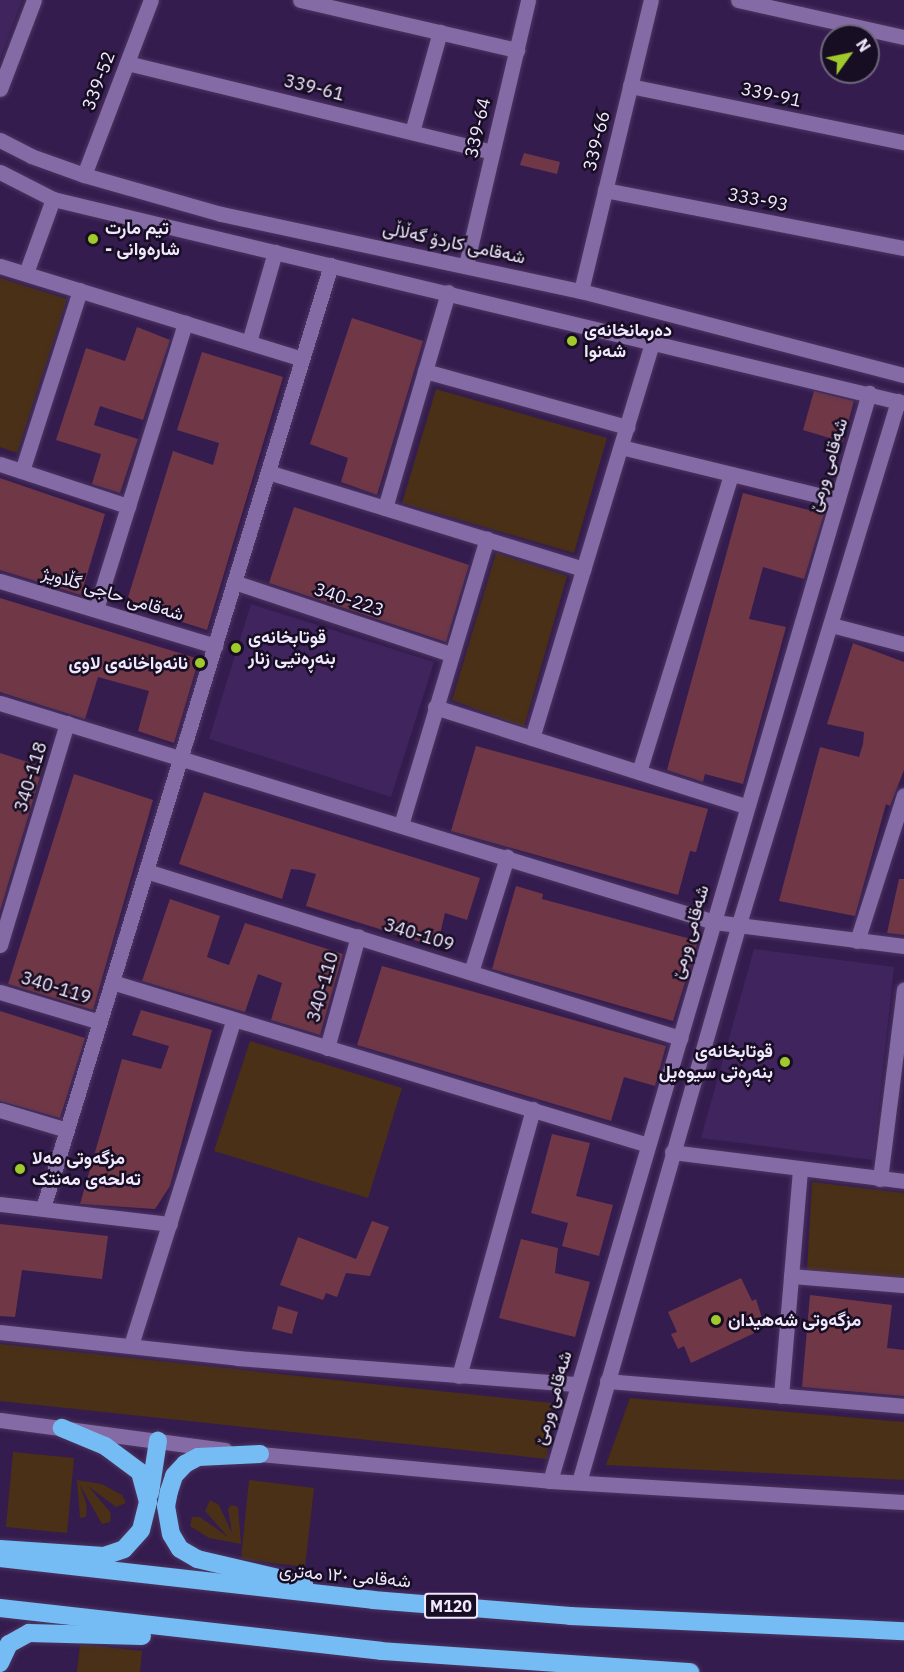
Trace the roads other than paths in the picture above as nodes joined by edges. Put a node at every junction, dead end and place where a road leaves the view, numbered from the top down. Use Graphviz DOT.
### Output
graph roads {
  1 [pos="34,0"];
  2 [pos="151,0"];
  3 [pos="300,0"];
  4 [pos="528,0"];
  5 [pos="738,0"];
  6 [pos="646,1"];
  7 [pos="768,3"];
  8 [pos="440,32"];
  9 [pos="904,37"];
  10 [pos="517,50"];
  11 [pos="127,63"];
  12 [pos="630,86"];
  13 [pos="0,89"];
  14 [pos="412,132"];
  15 [pos="0,140"];
  16 [pos="904,142"];
  17 [pos="492,153"];
  18 [pos="0,172"];
  19 [pos="84,175"];
  20 [pos="605,190"];
  21 [pos="53,199"];
  22 [pos="904,248"];
  23 [pos="275,252"];
  24 [pos="331,265"];
  25 [pos="0,266"];
  26 [pos="466,266"];
  27 [pos="26,273"];
  28 [pos="80,290"];
  29 [pos="581,291"];
  30 [pos="448,292"];
  31 [pos="185,323"];
  32 [pos="733,333"];
  33 [pos="653,340"];
  34 [pos="249,342"];
  35 [pos="727,357"];
  36 [pos="302,359"];
  37 [pos="425,371"];
  38 [pos="904,375"];
  39 [pos="870,393"];
  40 [pos="901,402"];
  41 [pos="627,428"];
  42 [pos="621,447"];
  43 [pos="0,464"];
  44 [pos="22,471"];
  45 [pos="268,472"];
  46 [pos="731,474"];
  47 [pos="838,500"];
  48 [pos="128,506"];
  49 [pos="385,508"];
  50 [pos="488,539"];
  51 [pos="584,569"];
  52 [pos="0,581"];
  53 [pos="234,582"];
  54 [pos="96,609"];
  55 [pos="831,625"];
  56 [pos="904,644"];
  57 [pos="215,646"];
  58 [pos="451,654"];
  59 [pos="0,703"];
  60 [pos="435,707"];
  61 [pos="67,723"];
  62 [pos="532,738"];
  63 [pos="181,758"];
  64 [pos="639,772"];
  65 [pos="904,795"];
  66 [pos="746,806"];
  67 [pos="401,825"];
  68 [pos="899,826"];
  69 [pos="507,858"];
  70 [pos="146,871"];
  71 [pos="714,922"];
  72 [pos="738,927"];
  73 [pos="358,936"];
  74 [pos="857,941"];
  75 [pos="0,945"];
  76 [pos="904,946"];
  77 [pos="471,972"];
  78 [pos="112,982"];
  79 [pos="904,990"];
  80 [pos="0,992"];
  81 [pos="100,1022"];
  82 [pos="233,1022"];
  83 [pos="680,1038"];
  84 [pos="327,1048"];
  85 [pos="533,1109"];
  86 [pos="0,1110"];
  87 [pos="67,1130"];
  88 [pos="648,1145"];
  89 [pos="672,1152"];
  90 [pos="800,1169"];
  91 [pos="880,1179"];
  92 [pos="904,1181"];
  93 [pos="0,1204"];
  94 [pos="44,1208"];
  95 [pos="170,1224"];
  96 [pos="791,1276"];
  97 [pos="904,1285"];
  98 [pos="0,1332"];
  99 [pos="131,1345"];
  100 [pos="459,1376"];
  101 [pos="607,1381"];
  102 [pos="577,1384"];
  103 [pos="781,1396"];
  104 [pos="904,1406"];
  105 [pos="0,1420"];
  106 [pos="62,1428"];
  107 [pos="163,1442"];
  108 [pos="260,1454"];
  109 [pos="550,1481"];
  110 [pos="579,1482"];
  111 [pos="169,1491"];
  112 [pos="148,1502"];
  113 [pos="904,1502"];
  114 [pos="0,1549"];
  115 [pos="0,1558"];
  116 [pos="373,1600"];
  117 [pos="0,1608"];
  118 [pos="904,1630"];
  119 [pos="267,1640"];
  120 [pos="0,1663"];
  121 [pos="690,1672"];
  1 -- 13 [label="street"];
  2 -- 11 [label="street, 339-52"];
  3 -- 8 [label="street"];
  4 -- 10 [label="street, 339-64"];
  5 -- 7 [label="street"];
  6 -- 12 [label="street, 339-66"];
  7 -- 9 [label="street"];
  8 -- 10 [label="street"];
  8 -- 14 [label="street"];
  10 -- 17 [label="street, 339-64"];
  11 -- 14 [label="street, 339-61"];
  11 -- 19 [label="street, 339-52"];
  12 -- 16 [label="street, 339-91"];
  12 -- 20 [label="street, 339-66"];
  14 -- 17 [label="street, 339-61"];
  15 -- 19 [label="street, شەقامی کاردۆ گەڵاڵی"];
  17 -- 26 [label="street, 339-64"];
  18 -- 21 [label="street"];
  19 -- 26 [label="street, شەقامی کاردۆ گەڵاڵی"];
  20 -- 22 [label="street, 333-93"];
  20 -- 29 [label="street, 339-66"];
  21 -- 23 [label="street"];
  21 -- 27 [label="street"];
  23 -- 24 [label="street"];
  23 -- 34 [label="street"];
  24 -- 30 [label="street"];
  24 -- 36 [label="street"];
  25 -- 27 [label="street"];
  26 -- 29 [label="street, شەقامی کاردۆ گەڵاڵی"];
  27 -- 28 [label="street"];
  28 -- 31 [label="street"];
  28 -- 44 [label="street"];
  29 -- 32 [label="street, شەقامی کاردۆ گەڵاڵی"];
  30 -- 33 [label="street"];
  30 -- 37 [label="street"];
  31 -- 34 [label="street"];
  31 -- 48 [label="street"];
  32 -- 35 [label="street"];
  32 -- 38 [label="street, شەقامی کاردۆ گەڵاڵی"];
  33 -- 35 [label="street"];
  33 -- 41 [label="street"];
  34 -- 36 [label="street"];
  35 -- 39 [label="street"];
  36 -- 45 [label="street"];
  37 -- 41 [label="street"];
  37 -- 49 [label="street"];
  39 -- 40 [label="street"];
  39 -- 47 [label="street, شەقامی ورمێ"];
  40 -- 55 [label="street"];
  41 -- 42 [label="street"];
  42 -- 46 [label="street"];
  42 -- 51 [label="street"];
  43 -- 44 [label="street"];
  44 -- 48 [label="street"];
  45 -- 49 [label="street"];
  45 -- 53 [label="street"];
  46 -- 47 [label="street"];
  46 -- 64 [label="street"];
  47 -- 66 [label="street, شەقامی ورمێ"];
  48 -- 54 [label="street"];
  49 -- 50 [label="street"];
  50 -- 51 [label="street"];
  50 -- 58 [label="street"];
  51 -- 62 [label="street"];
  52 -- 54 [label="street, شەقامی حاجی گڵاویژ"];
  53 -- 57 [label="street"];
  53 -- 58 [label="street, 340-223"];
  54 -- 57 [label="street, شەقامی حاجی گڵاویژ"];
  55 -- 56 [label="street"];
  55 -- 72 [label="street"];
  57 -- 63 [label="street"];
  58 -- 60 [label="street"];
  59 -- 61 [label="street"];
  60 -- 62 [label="street"];
  60 -- 67 [label="street"];
  61 -- 63 [label="street"];
  61 -- 75 [label="street, 340-118"];
  62 -- 64 [label="street"];
  63 -- 67 [label="street"];
  63 -- 70 [label="street"];
  64 -- 66 [label="street"];
  65 -- 68 [label="street"];
  66 -- 71 [label="street, شەقامی ورمێ"];
  67 -- 69 [label="street"];
  68 -- 74 [label="street"];
  69 -- 71 [label="street"];
  69 -- 77 [label="street"];
  70 -- 73 [label="street, 340-109"];
  70 -- 78 [label="street"];
  71 -- 72 [label="street"];
  71 -- 83 [label="street, شەقامی ورمێ"];
  72 -- 74 [label="street"];
  72 -- 89 [label="street"];
  73 -- 77 [label="street, 340-109"];
  73 -- 84 [label="street, 340-110"];
  74 -- 76 [label="street"];
  77 -- 83 [label="street, 340-109"];
  78 -- 81 [label="street"];
  78 -- 82 [label="street"];
  79 -- 91 [label="street"];
  80 -- 81 [label="street, 340-119"];
  81 -- 87 [label="street"];
  82 -- 84 [label="street"];
  82 -- 95 [label="street"];
  83 -- 88 [label="street, شەقامی ورمێ"];
  84 -- 85 [label="street"];
  85 -- 88 [label="street"];
  85 -- 100 [label="street"];
  86 -- 87 [label="street"];
  87 -- 94 [label="street"];
  88 -- 102 [label="street, شەقامی ورمێ"];
  89 -- 90 [label="street"];
  89 -- 101 [label="street"];
  90 -- 91 [label="street"];
  90 -- 96 [label="street"];
  91 -- 92 [label="street"];
  93 -- 94 [label="street"];
  94 -- 95 [label="street"];
  95 -- 99 [label="street"];
  96 -- 97 [label="street"];
  96 -- 103 [label="street"];
  98 -- 99 [label="street"];
  99 -- 100 [label="street"];
  100 -- 102 [label="street"];
  101 -- 103 [label="street"];
  101 -- 110 [label="street"];
  102 -- 109 [label="street, شەقامی ورمێ"];
  103 -- 104 [label="street"];
  105 -- 106 [label="street"];
  106 -- 107 [label="street"];
  106 -- 112 [label="highway"];
  107 -- 108 [label="street"];
  107 -- 111 [label="highway"];
  107 -- 112 [label="highway"];
  108 -- 109 [label="street"];
  108 -- 111 [label="highway"];
  109 -- 110 [label="street"];
  110 -- 113 [label="street"];
  111 -- 116 [label="highway"];
  112 -- 114 [label="highway"];
  115 -- 116 [label="highway, شەقامی ١٢٠ مەتری / M120"];
  116 -- 118 [label="highway, شەقامی ١٢٠ مەتری / M120"];
  117 -- 119 [label="highway"];
  119 -- 120 [label="highway"];
  119 -- 121 [label="highway"];
}
